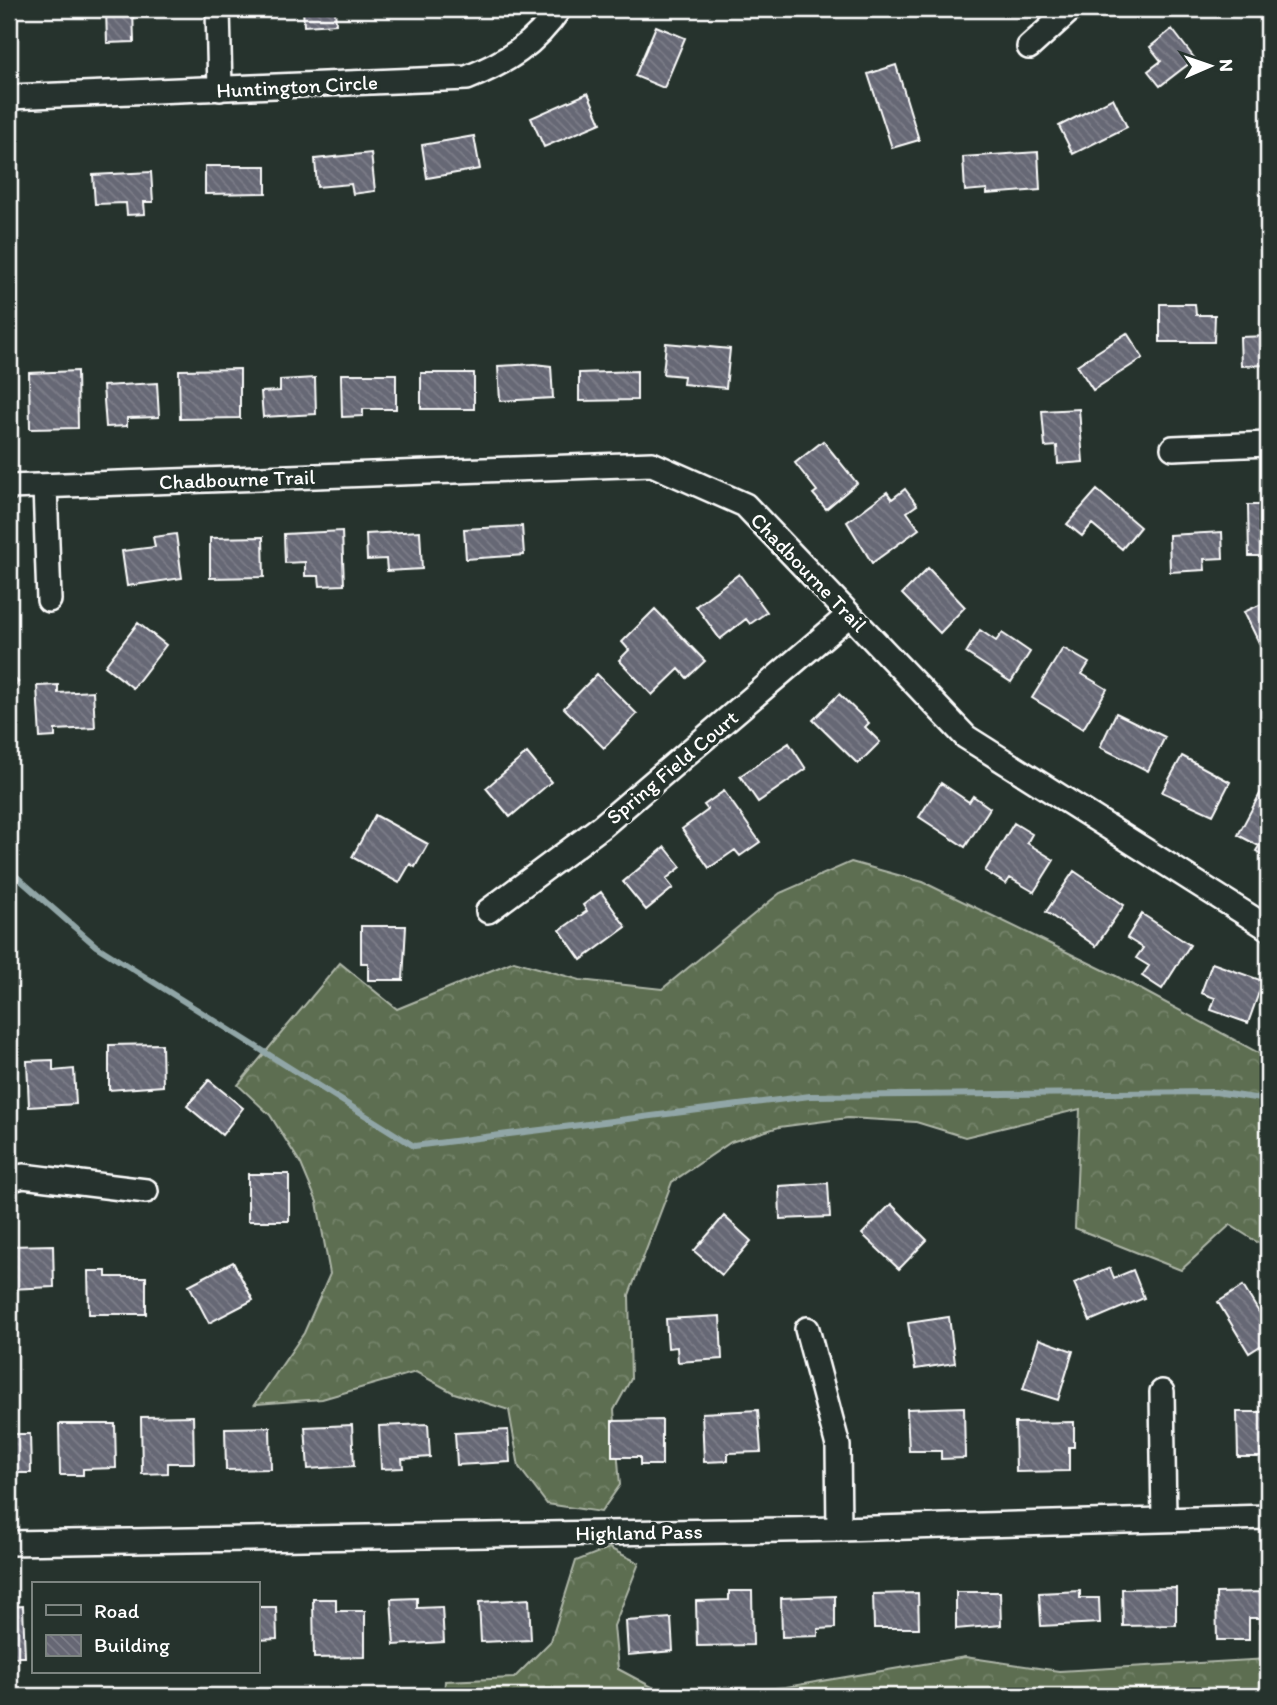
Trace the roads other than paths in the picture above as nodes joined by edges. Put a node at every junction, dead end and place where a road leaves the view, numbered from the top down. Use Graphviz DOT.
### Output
graph roads {
  1 [pos="218,9"];
  2 [pos="559,9"];
  3 [pos="1071,9"];
  4 [pos="1029,47"];
  5 [pos="220,89"];
  6 [pos="9,97"];
  7 [pos="1268,444"];
  8 [pos="1173,448"];
  9 [pos="45,486"];
  10 [pos="9,487"];
  11 [pos="49,600"];
  12 [pos="849,615"];
  13 [pos="488,911"];
  14 [pos="1268,928"];
  15 [pos="9,1180"];
  16 [pos="146,1191"];
  17 [pos="807,1329"];
  18 [pos="1162,1392"];
  19 [pos="1268,1517"];
  20 [pos="1164,1519"];
  21 [pos="839,1529"];
  22 [pos="9,1543"];
  1 -- 5 [label="street"];
  2 -- 5 [label="street, Huntington Circle"];
  3 -- 4 [label="street"];
  5 -- 6 [label="street, Huntington Circle"];
  7 -- 8 [label="street"];
  9 -- 10 [label="street, Chadbourne Trail"];
  9 -- 11 [label="street"];
  9 -- 12 [label="street, Chadbourne Trail"];
  12 -- 13 [label="street, Spring Field Court"];
  12 -- 14 [label="street, Chadbourne Trail"];
  15 -- 16 [label="street"];
  17 -- 21 [label="street"];
  18 -- 20 [label="street"];
  19 -- 20 [label="street, Highland Pass"];
  20 -- 21 [label="street, Highland Pass"];
  21 -- 22 [label="street, Highland Pass"];
}
